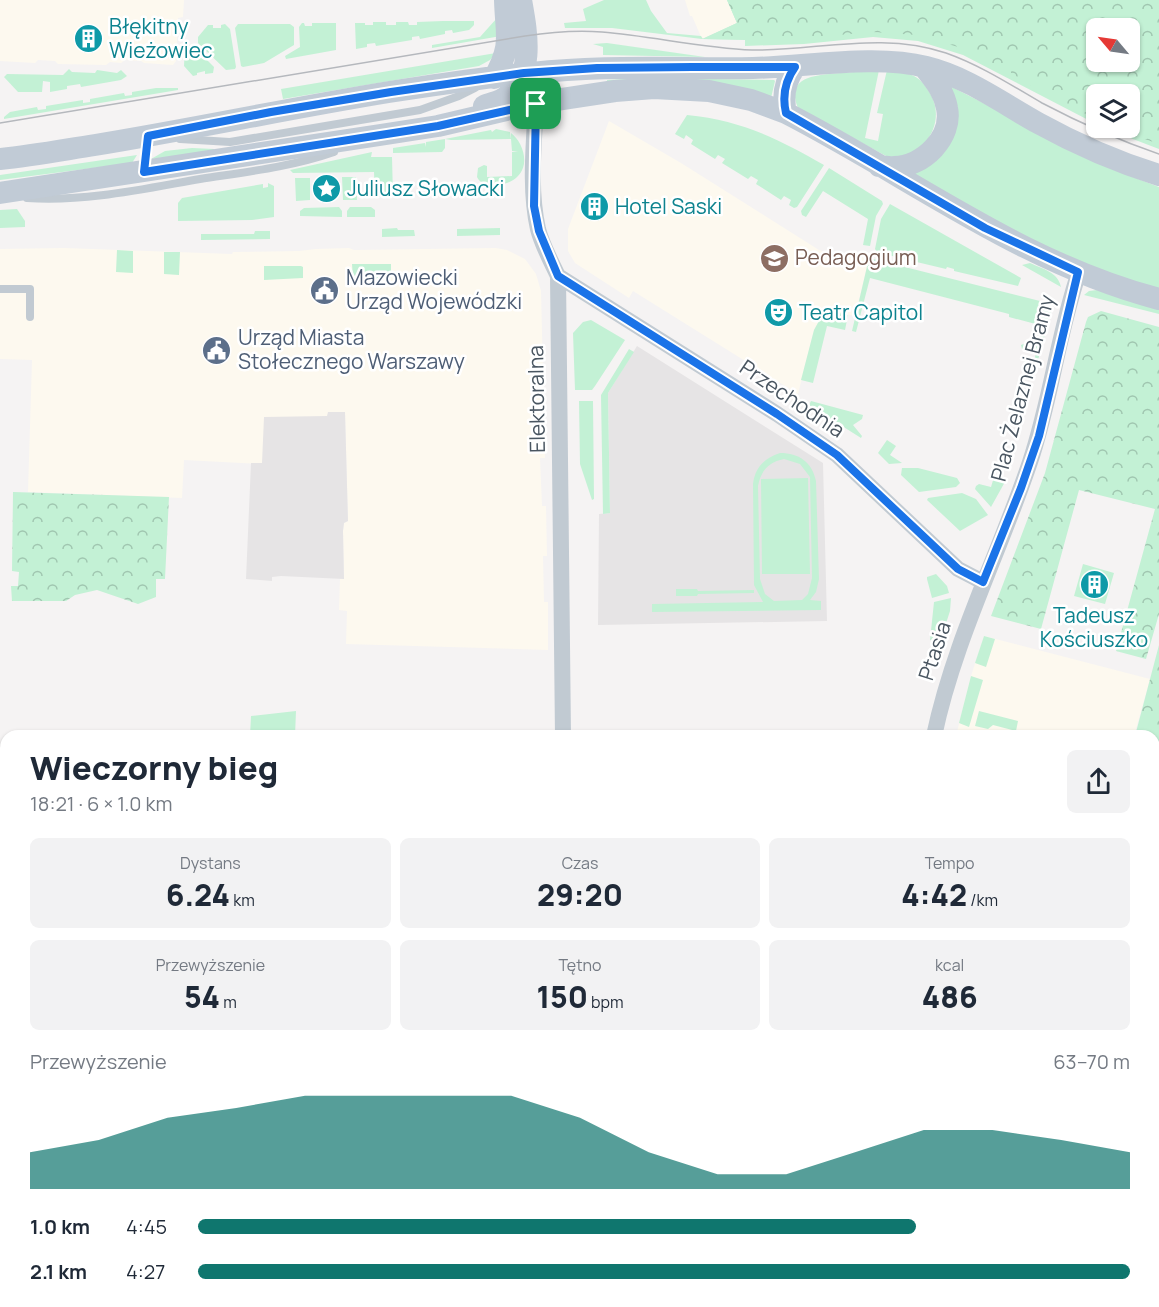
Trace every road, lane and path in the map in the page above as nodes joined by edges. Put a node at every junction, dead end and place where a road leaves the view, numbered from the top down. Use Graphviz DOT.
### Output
graph roads {
  1 [pos="505,0"];
  2 [pos="521,0"];
  3 [pos="795,67"];
  4 [pos="924,67"];
  5 [pos="556,70"];
  6 [pos="524,73"];
  7 [pos="494,78"];
  8 [pos="536,104"];
  9 [pos="786,113"];
  10 [pos="438,126"];
  11 [pos="380,135"];
  12 [pos="148,136"];
  13 [pos="0,159"];
  14 [pos="879,166"];
  15 [pos="144,172"];
  16 [pos="1159,175"];
  17 [pos="0,195"];
  18 [pos="1078,272"];
  19 [pos="558,276"];
  20 [pos="0,289"];
  21 [pos="1159,299"];
  22 [pos="30,317"];
  23 [pos="983,582"];
  24 [pos="564,730"];
  25 [pos="936,730"];
  1 -- 7 [label="main road"];
  2 -- 6 [label="main road"];
  3 -- 4 [label="main road"];
  3 -- 5 [label="main road"];
  3 -- 9 [label="main road"];
  4 -- 14 [label="main road"];
  4 -- 16 [label="main road"];
  5 -- 6 [label="main road"];
  5 -- 8 [label="street, Elektoralna"];
  6 -- 7 [label="main road"];
  6 -- 10 [label="main road"];
  7 -- 12 [label="main road"];
  8 -- 9 [label="main road"];
  8 -- 10 [label="main road"];
  8 -- 19 [label="street, Elektoralna"];
  9 -- 14 [label="main road"];
  10 -- 11 [label="main road"];
  11 -- 15 [label="main road"];
  11 -- 17 [label="lane"];
  12 -- 13 [label="main road"];
  12 -- 15 [label="lane"];
  14 -- 18 [label="main road"];
  15 -- 17 [label="main road"];
  18 -- 21 [label="main road"];
  18 -- 23 [label="street, Plac Żelaznej Bramy"];
  19 -- 23 [label="street, Przechodnia"];
  19 -- 24 [label="street, Elektoralna"];
  20 -- 22 [label="lane"];
  23 -- 25 [label="street, Ptasia"];
}
